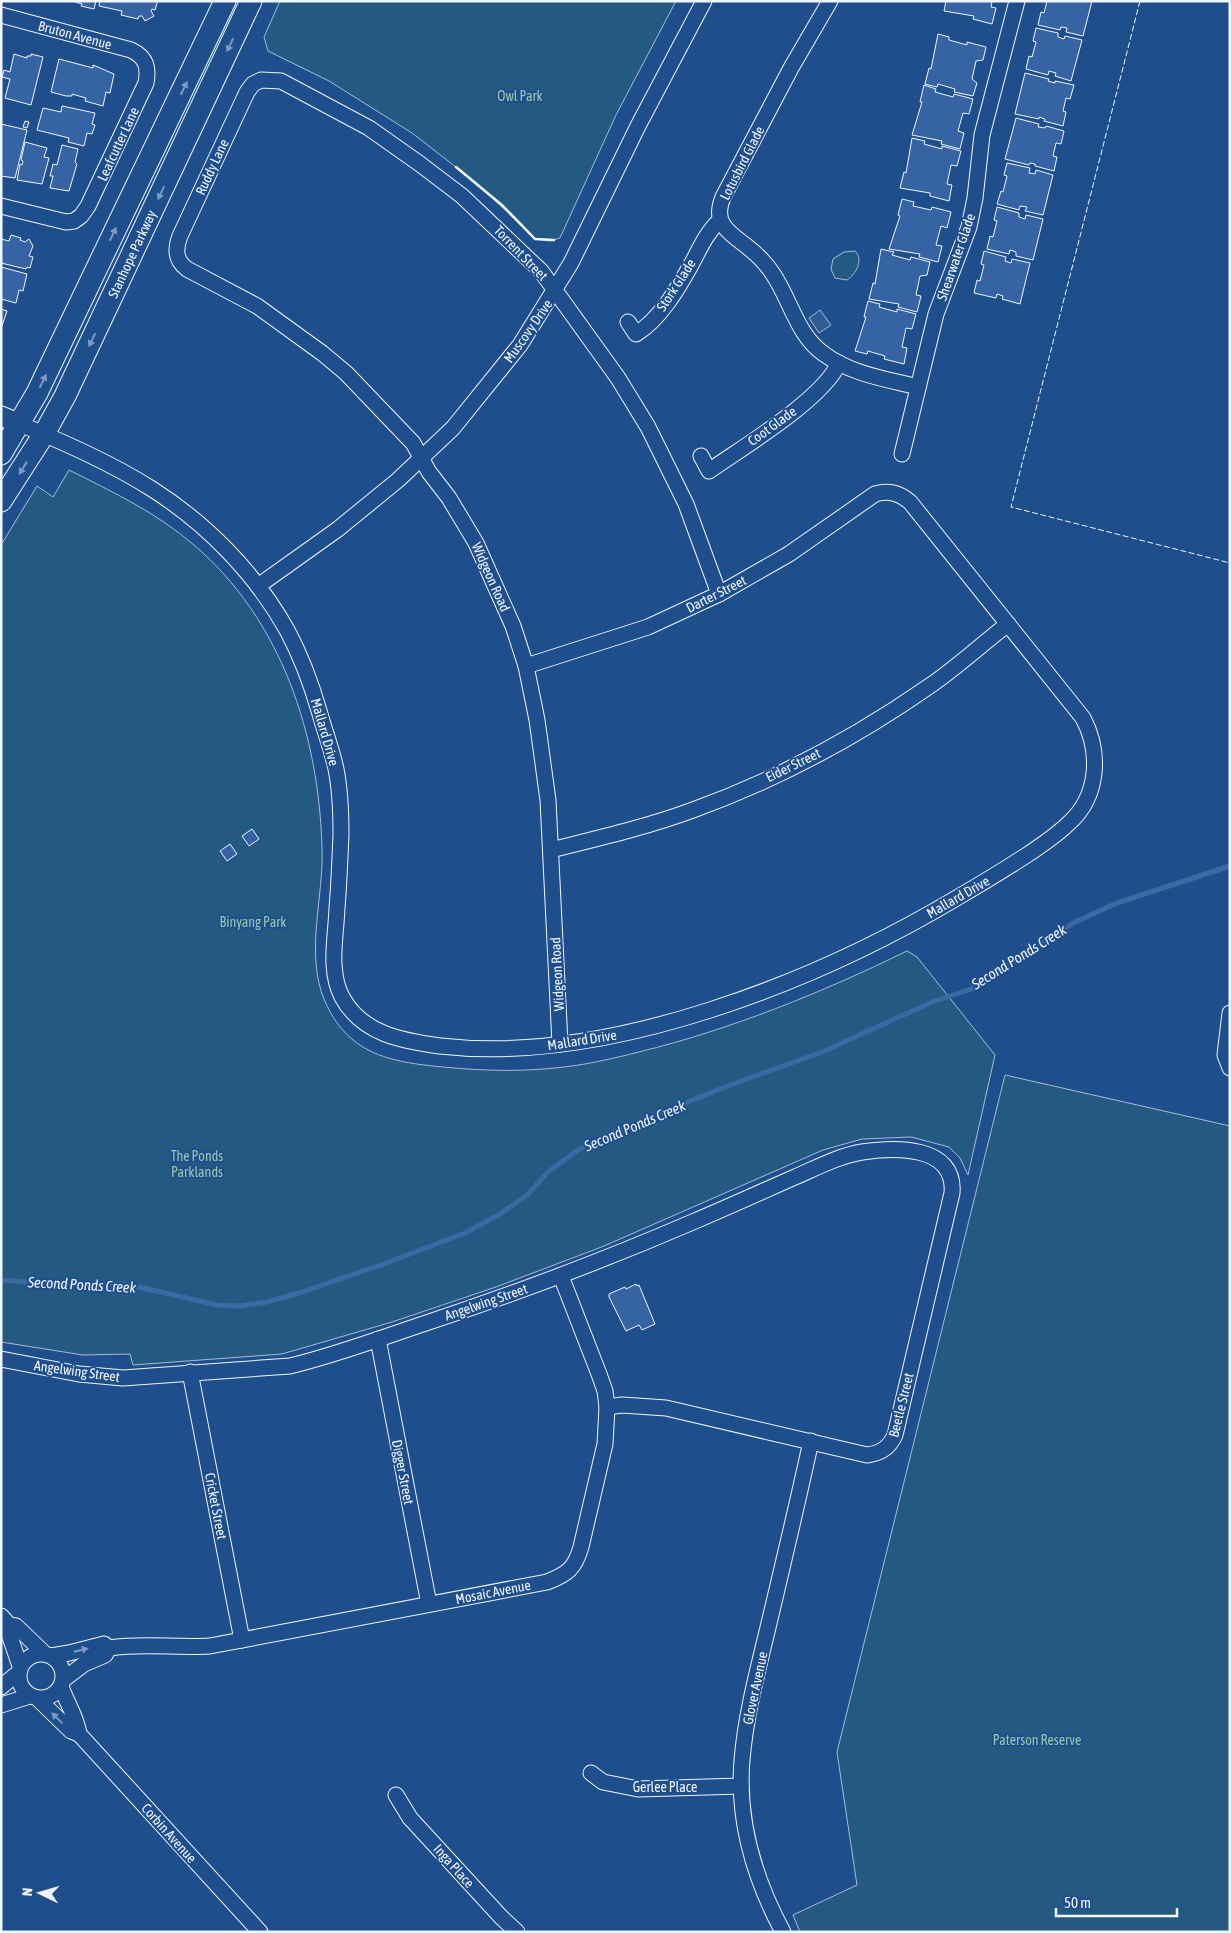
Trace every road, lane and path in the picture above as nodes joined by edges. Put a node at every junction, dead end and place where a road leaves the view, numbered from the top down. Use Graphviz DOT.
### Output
graph roads {
  1 [pos="250,1"];
  2 [pos="704,1"];
  3 [pos="830,1"];
  4 [pos="1017,1"];
  5 [pos="219,8"];
  6 [pos="1,15"];
  7 [pos="145,61"];
  8 [pos="247,92"];
  9 [pos="1,206"];
  10 [pos="720,220"];
  11 [pos="178,241"];
  12 [pos="555,291"];
  13 [pos="628,322"];
  14 [pos="839,363"];
  15 [pos="918,387"];
  16 [pos="11,420"];
  17 [pos="44,434"];
  18 [pos="1,454"];
  19 [pos="902,454"];
  20 [pos="701,456"];
  21 [pos="422,457"];
  22 [pos="891,492"];
  23 [pos="1,501"];
  24 [pos="258,586"];
  25 [pos="719,594"];
  26 [pos="1008,624"];
  27 [pos="526,666"];
  28 [pos="551,850"];
  29 [pos="1230,1013"];
  30 [pos="560,1044"];
  31 [pos="1230,1068"];
  32 [pos="948,1168"];
  33 [pos="561,1276"];
  34 [pos="378,1340"];
  35 [pos="2,1363"];
  36 [pos="190,1372"];
  37 [pos="607,1407"];
  38 [pos="811,1441"];
  39 [pos="429,1604"];
  40 [pos="5,1620"];
  41 [pos="242,1640"];
  42 [pos="109,1648"];
  43 [pos="47,1655"];
  44 [pos="19,1670"];
  45 [pos="62,1683"];
  46 [pos="1,1687"];
  47 [pos="34,1697"];
  48 [pos="1,1705"];
  49 [pos="79,1734"];
  50 [pos="591,1773"];
  51 [pos="742,1786"];
  52 [pos="396,1795"];
  53 [pos="260,1932"];
  54 [pos="517,1932"];
  55 [pos="783,1932"];
  1 -- 17 [label="main road, Stanhope Parkway, one-way"];
  2 -- 12 [label="street, Muscovy Drive"];
  3 -- 10 [label="street, Lotusbird Glade"];
  4 -- 15 [label="street, Shearwater Glade"];
  16 -- 5 [label="main road, Stanhope Parkway, one-way"];
  6 -- 7 [label="street, Bruton Avenue"];
  7 -- 9 [label="street, Leafcutter Lane"];
  8 -- 11 [label="street, Ruddy Lane"];
  8 -- 12 [label="street, Torrent Street"];
  10 -- 13 [label="street, Stork Glade"];
  10 -- 14 [label="street, Lotusbird Glade"];
  11 -- 21 [label="street, Widgeon Road"];
  12 -- 21 [label="street, Muscovy Drive"];
  12 -- 25 [label="street, Torrent Street"];
  14 -- 15 [label="street, Lotusbird Glade"];
  14 -- 20 [label="street, Coot Glade"];
  15 -- 19 [label="street, Shearwater Glade"];
  16 -- 17 [label="street, Mallard Drive"];
  16 -- 18 [label="main road, Stanhope Parkway"];
  17 -- 23 [label="main road, Stanhope Parkway, one-way"];
  17 -- 24 [label="street, Mallard Drive"];
  21 -- 24 [label="street, Muscovy Drive"];
  21 -- 27 [label="street, Widgeon Road"];
  22 -- 25 [label="street, Darter Street"];
  22 -- 26 [label="street, Mallard Drive"];
  24 -- 30 [label="street, Mallard Drive"];
  25 -- 27 [label="street, Darter Street"];
  26 -- 28 [label="street, Eider Street"];
  26 -- 30 [label="street, Mallard Drive"];
  27 -- 28 [label="street, Widgeon Road"];
  28 -- 30 [label="street, Widgeon Road"];
  29 -- 31 [label="street"];
  32 -- 33 [label="street, Angelwing Street"];
  32 -- 38 [label="street, Beetle Street"];
  33 -- 34 [label="street, Angelwing Street"];
  33 -- 37 [label="street, Mosaic Avenue"];
  34 -- 36 [label="street, Angelwing Street"];
  34 -- 39 [label="street, Digger Street"];
  35 -- 36 [label="street, Angelwing Street"];
  36 -- 41 [label="street, Cricket Street"];
  37 -- 38 [label="street, Beetle Street"];
  37 -- 39 [label="street, Mosaic Avenue"];
  38 -- 51 [label="street, Glover Avenue"];
  39 -- 41 [label="street, Mosaic Avenue"];
  40 -- 43 [label="street"];
  40 -- 44 [label="street"];
  41 -- 42 [label="street, Mosaic Avenue"];
  43 -- 42 [label="street, Mosaic Avenue, one-way"];
  42 -- 45 [label="street, Mosaic Avenue"];
  43 -- 44 [label="street"];
  43 -- 45 [label="street"];
  44 -- 46 [label="street"];
  44 -- 47 [label="street"];
  45 -- 47 [label="street"];
  45 -- 49 [label="street, Corbin Avenue"];
  47 -- 48 [label="street"];
  49 -- 47 [label="street, Corbin Avenue, one-way"];
  49 -- 53 [label="street, Corbin Avenue"];
  50 -- 51 [label="street, Gerlee Place"];
  51 -- 55 [label="street, Glover Avenue"];
  52 -- 54 [label="street, Inga Place"];
}
